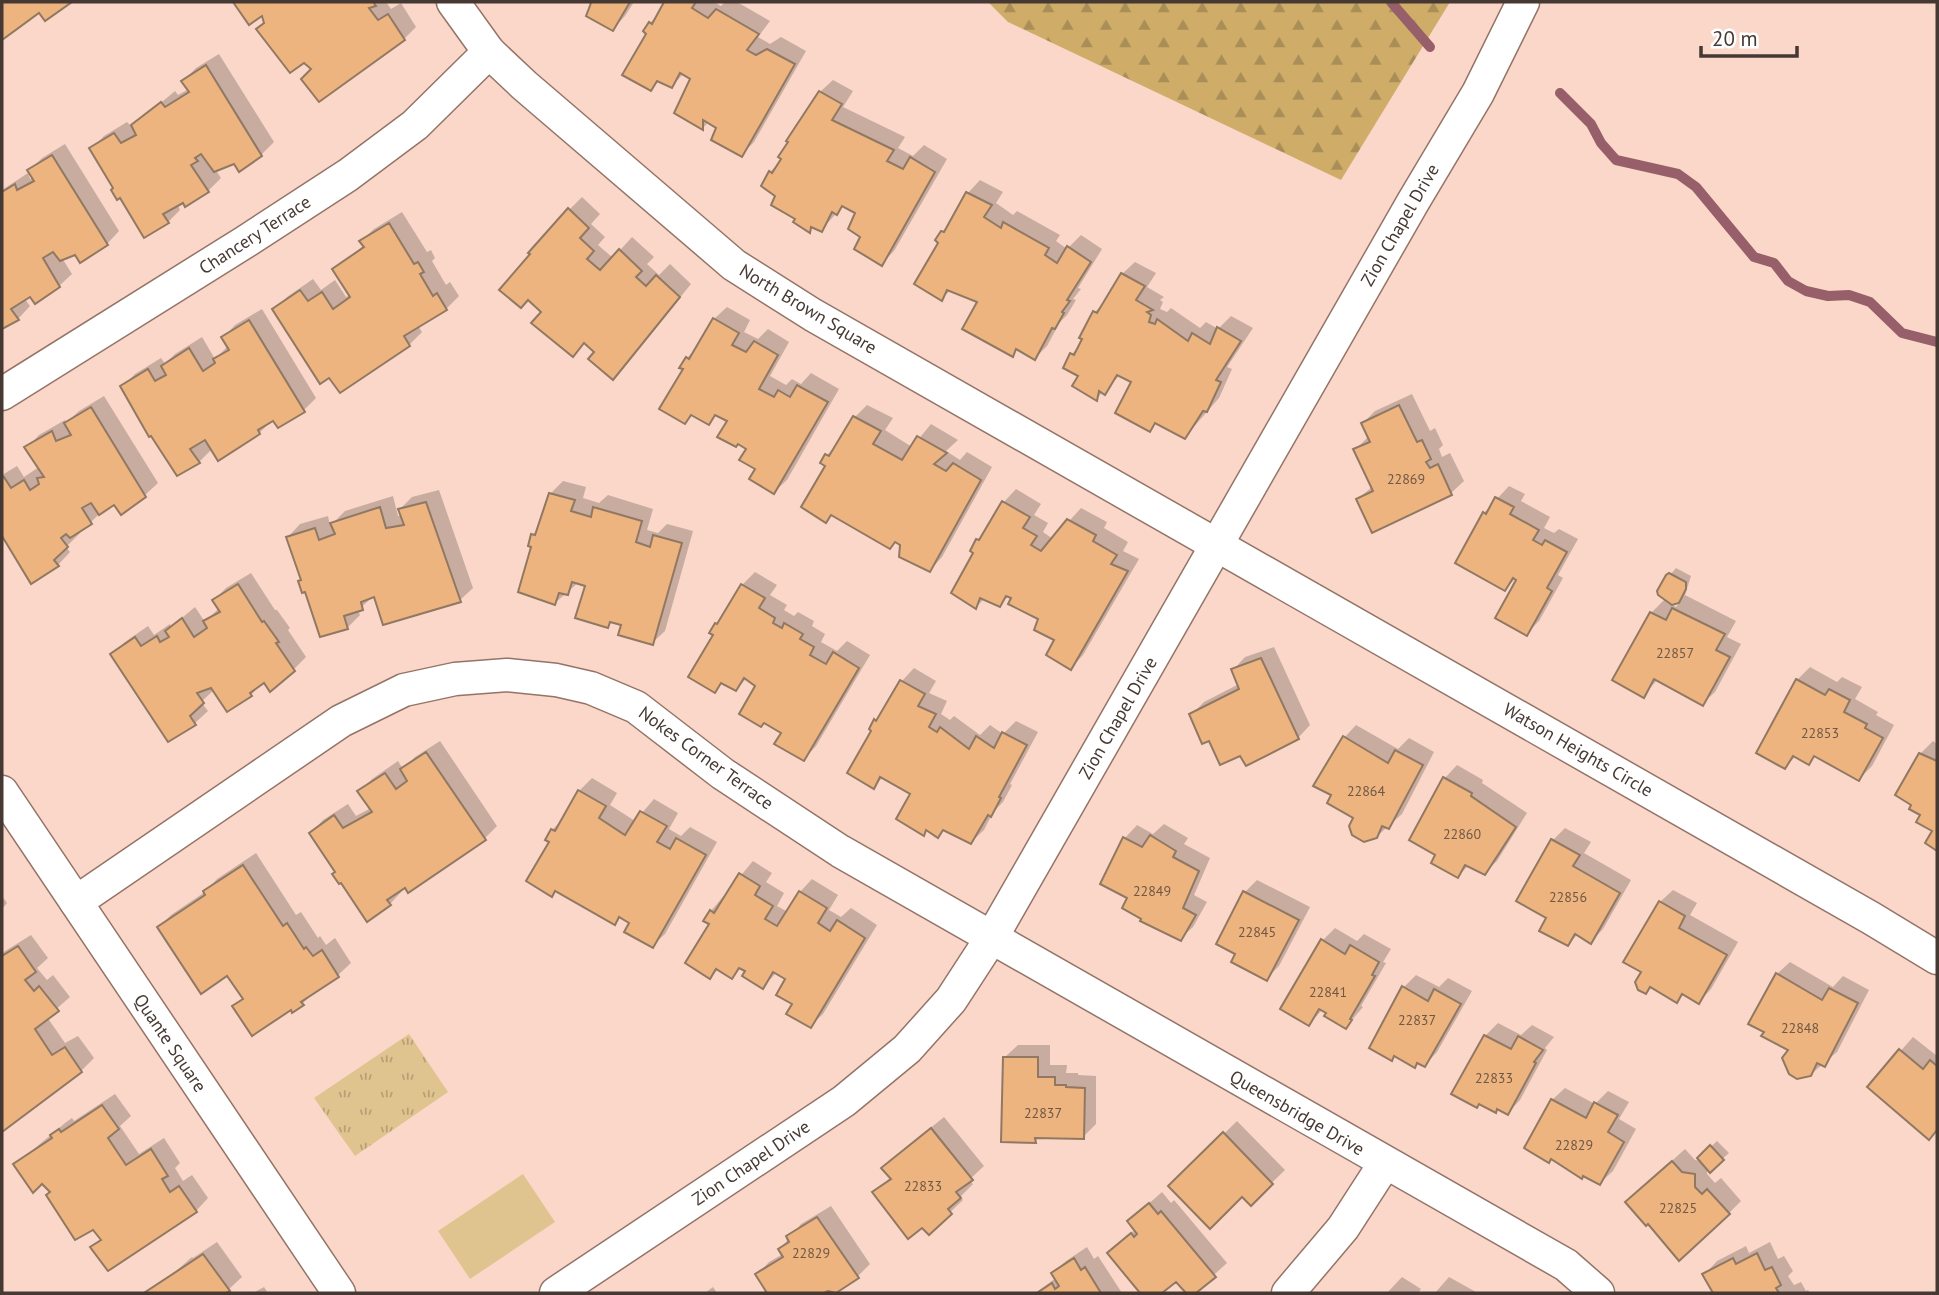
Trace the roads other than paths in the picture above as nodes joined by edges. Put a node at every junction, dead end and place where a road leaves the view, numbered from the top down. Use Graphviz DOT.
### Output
graph roads {
  1 [pos="453,2"];
  2 [pos="1523,2"];
  3 [pos="489,52"];
  4 [pos="2,394"];
  5 [pos="1218,544"];
  6 [pos="2,792"];
  7 [pos="76,902"];
  8 [pos="992,937"];
  9 [pos="1937,958"];
  10 [pos="1385,1163"];
  11 [pos="339,1293"];
  12 [pos="556,1293"];
  13 [pos="1289,1293"];
  14 [pos="1598,1293"];
  1 -- 3 [label="street, North Brown Square"];
  2 -- 5 [label="street, Zion Chapel Drive"];
  3 -- 4 [label="street, Chancery Terrace"];
  3 -- 5 [label="street, North Brown Square"];
  5 -- 8 [label="street, Zion Chapel Drive"];
  5 -- 9 [label="street, Watson Heights Circle"];
  6 -- 7 [label="street, Quante Square"];
  7 -- 8 [label="street, Nokes Corner Terrace"];
  7 -- 11 [label="street, Quante Square"];
  8 -- 10 [label="street, Queensbridge Drive"];
  8 -- 12 [label="street, Zion Chapel Drive"];
  10 -- 13 [label="street"];
  10 -- 14 [label="street, Queensbridge Drive"];
}
